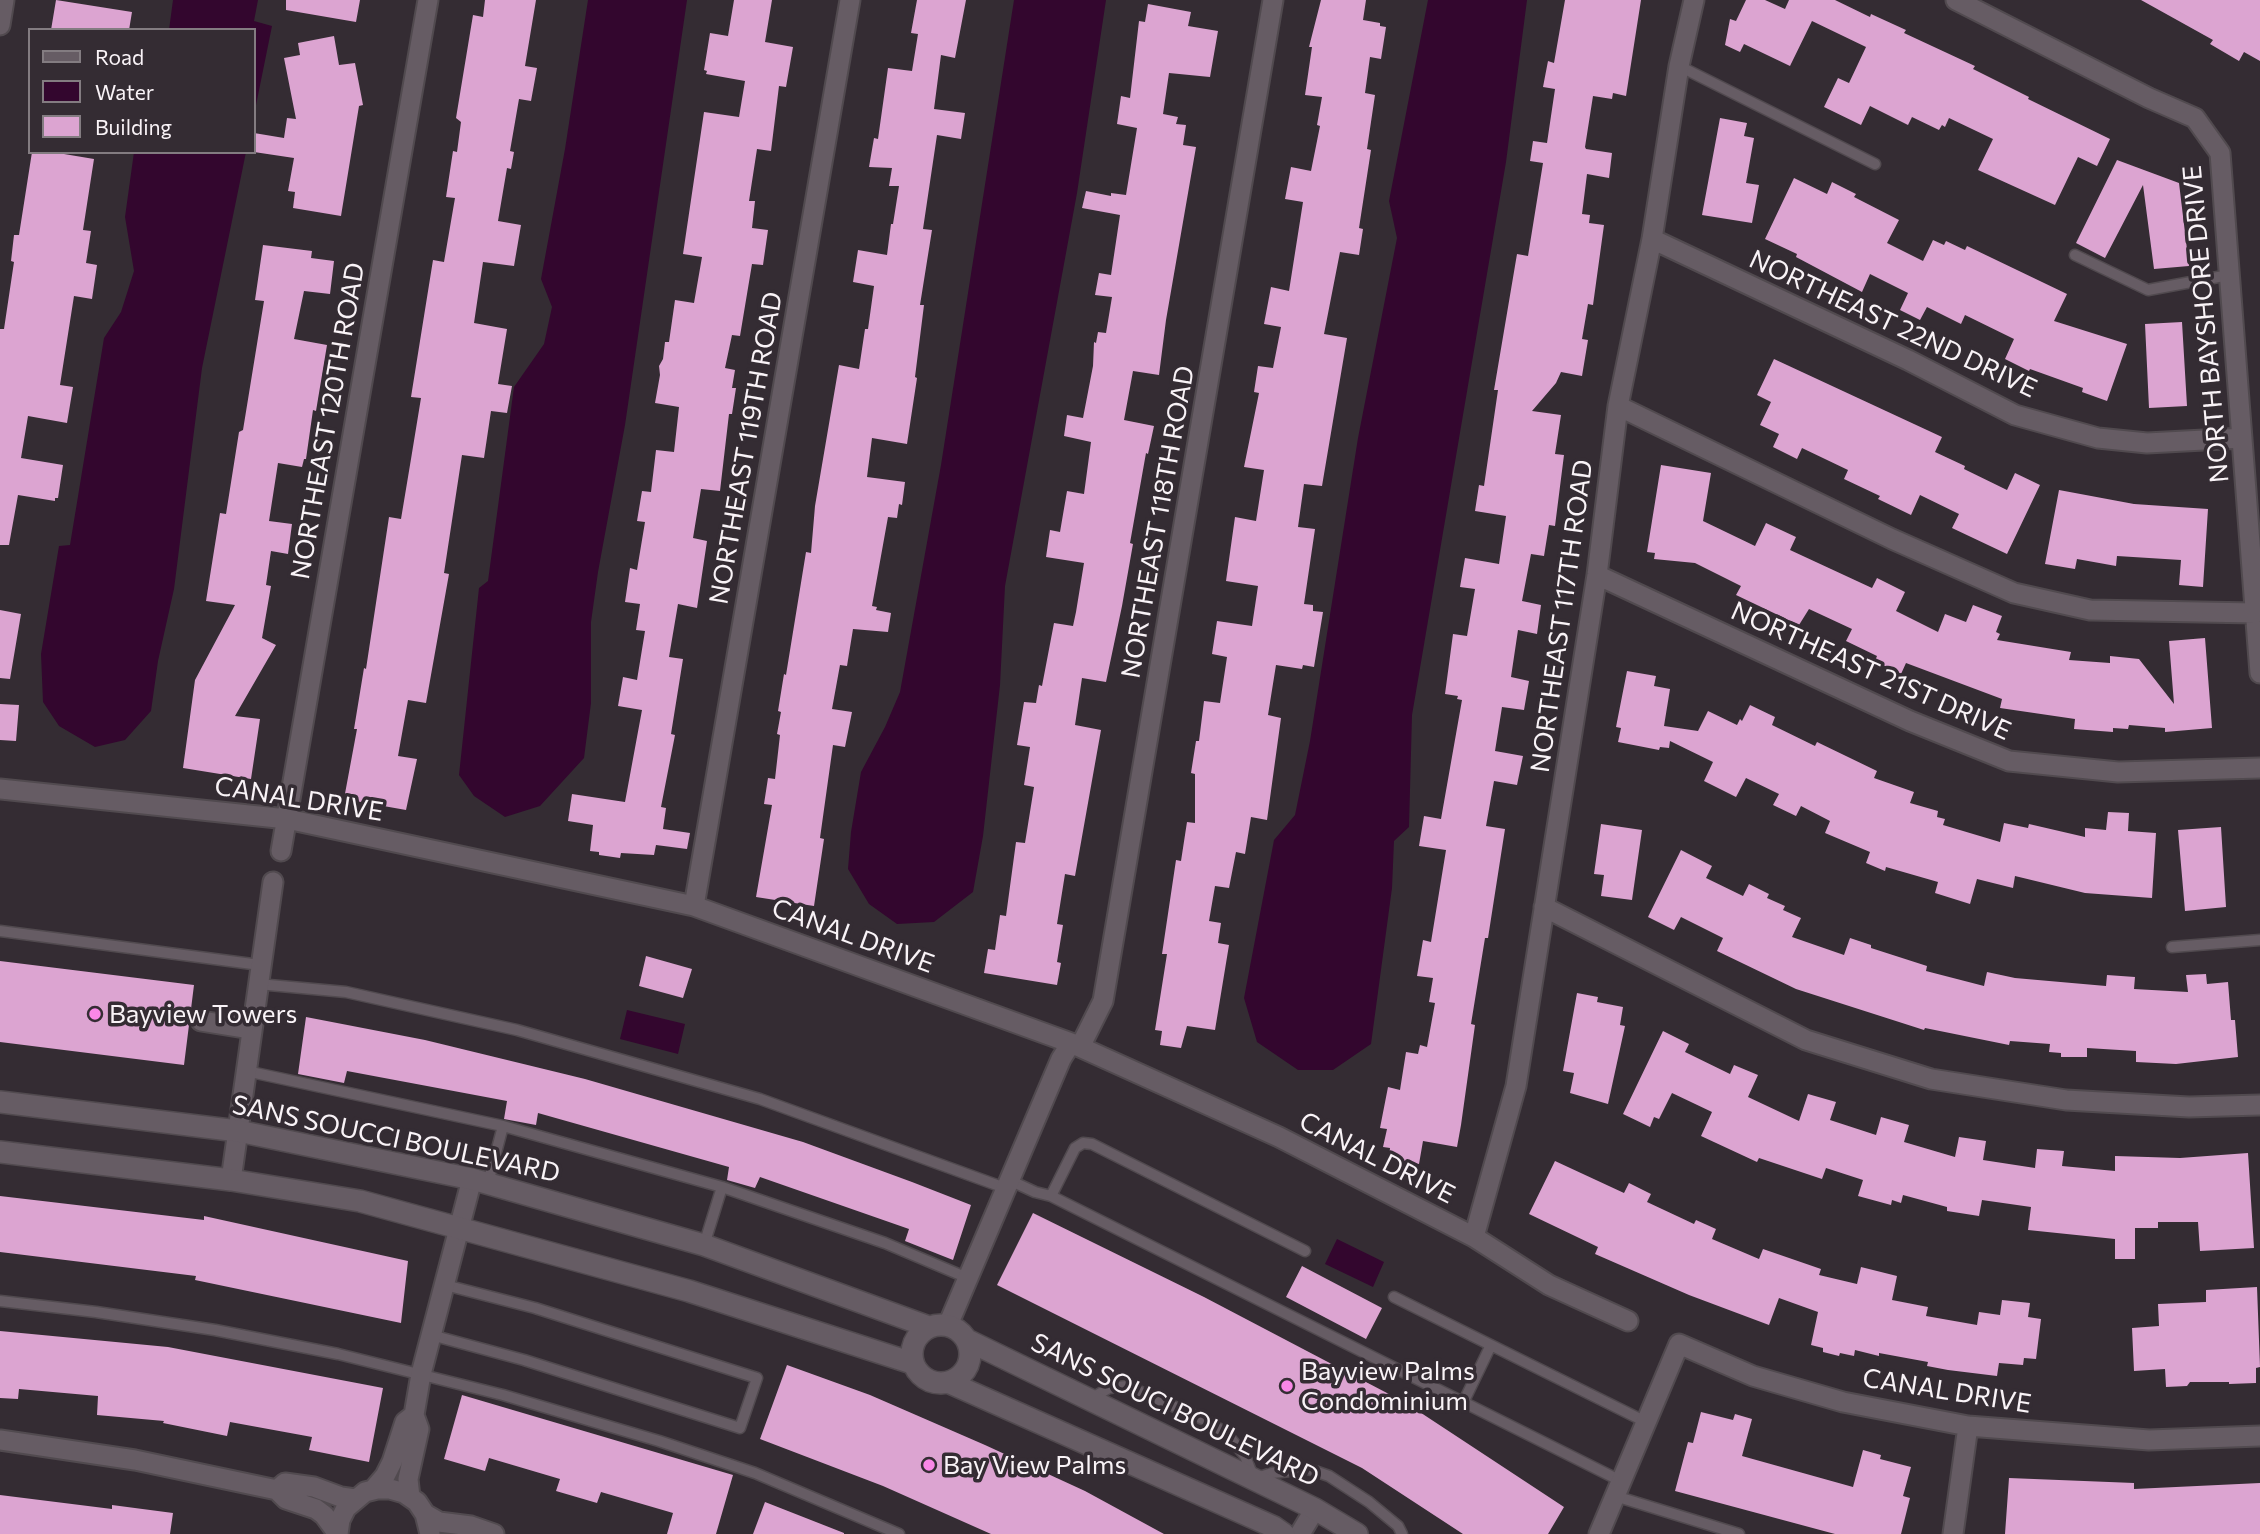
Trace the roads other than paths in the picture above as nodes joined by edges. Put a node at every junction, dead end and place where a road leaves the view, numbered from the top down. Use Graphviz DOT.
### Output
graph roads {
  1 [pos="4,0"];
  2 [pos="428,0"];
  3 [pos="850,0"];
  4 [pos="1273,0"];
  5 [pos="1693,0"];
  6 [pos="1956,0"];
  7 [pos="0,25"];
  8 [pos="1679,66"];
  9 [pos="1875,164"];
  10 [pos="1652,239"];
  11 [pos="2075,255"];
  12 [pos="2229,275"];
  13 [pos="1618,406"];
  14 [pos="2242,438"];
  15 [pos="1597,575"];
  16 [pos="2255,613"];
  17 [pos="2260,673"];
  18 [pos="2260,768"];
  19 [pos="0,789"];
  20 [pos="287,819"];
  21 [pos="281,851"];
  22 [pos="273,883"];
  23 [pos="694,906"];
  24 [pos="1544,907"];
  25 [pos="0,931"];
  26 [pos="2260,940"];
  27 [pos="2172,947"];
  28 [pos="259,974"];
  29 [pos="201,1021"];
  30 [pos="251,1029"];
  31 [pos="1075,1045"];
  32 [pos="246,1071"];
  33 [pos="0,1102"];
  34 [pos="2260,1105"];
  35 [pos="503,1126"];
  36 [pos="238,1131"];
  37 [pos="0,1152"];
  38 [pos="232,1180"];
  39 [pos="480,1181"];
  40 [pos="1007,1184"];
  41 [pos="722,1187"];
  42 [pos="1051,1196"];
  43 [pos="460,1227"];
  44 [pos="1474,1237"];
  45 [pos="704,1245"];
  46 [pos="1305,1251"];
  47 [pos="970,1279"];
  48 [pos="446,1284"];
  49 [pos="1394,1297"];
  50 [pos="0,1301"];
  51 [pos="1628,1321"];
  52 [pos="939,1326"];
  53 [pos="431,1335"];
  54 [pos="967,1340"];
  55 [pos="1491,1345"];
  56 [pos="912,1363"];
  57 [pos="421,1374"];
  58 [pos="950,1383"];
  59 [pos="1089,1400"];
  60 [pos="1463,1403"];
  61 [pos="414,1415"];
  62 [pos="1646,1422"];
  63 [pos="1968,1426"];
  64 [pos="2260,1436"];
  65 [pos="0,1440"];
  66 [pos="1254,1479"];
  67 [pos="1618,1488"];
  68 [pos="277,1490"];
  69 [pos="373,1490"];
  70 [pos="410,1497"];
  71 [pos="355,1499"];
  72 [pos="1315,1509"];
  73 [pos="425,1514"];
  74 [pos="338,1534"];
  75 [pos="430,1534"];
  76 [pos="494,1534"];
  77 [pos="899,1534"];
  78 [pos="1284,1534"];
  79 [pos="1300,1534"];
  80 [pos="1357,1534"];
  81 [pos="1402,1534"];
  82 [pos="1600,1534"];
  83 [pos="1739,1534"];
  84 [pos="1953,1534"];
  1 -- 7 [label="street"];
  2 -- 20 [label="street, NORTHEAST 120TH ROAD"];
  3 -- 23 [label="street, NORTHEAST 119TH ROAD"];
  4 -- 31 [label="street, NORTHEAST 118TH ROAD"];
  5 -- 8 [label="street, NORTHEAST 117TH ROAD"];
  6 -- 12 [label="street, NORTH BAYSHORE DRIVE"];
  8 -- 9 [label="lane"];
  8 -- 10 [label="street, NORTHEAST 117TH ROAD"];
  10 -- 13 [label="street, NORTHEAST 117TH ROAD"];
  10 -- 14 [label="street, NORTHEAST 22ND DRIVE"];
  11 -- 12 [label="lane"];
  12 -- 14 [label="street, NORTH BAYSHORE DRIVE"];
  13 -- 15 [label="street, NORTHEAST 117TH ROAD"];
  13 -- 16 [label="street"];
  14 -- 16 [label="street, NORTH BAYSHORE DRIVE"];
  15 -- 18 [label="street, NORTHEAST 21ST DRIVE"];
  15 -- 24 [label="street, NORTHEAST 117TH ROAD"];
  16 -- 17 [label="street, NORTH BAYSHORE DRIVE"];
  19 -- 20 [label="street, CANAL DRIVE"];
  20 -- 21 [label="street, NORTHEAST 120TH ROAD"];
  20 -- 23 [label="street, CANAL DRIVE"];
  22 -- 28 [label="street"];
  23 -- 31 [label="street, CANAL DRIVE"];
  24 -- 34 [label="street"];
  24 -- 44 [label="street, NORTHEAST 117TH ROAD"];
  25 -- 28 [label="lane"];
  26 -- 27 [label="lane"];
  28 -- 30 [label="street"];
  28 -- 40 [label="lane"];
  29 -- 30 [label="street"];
  30 -- 32 [label="street"];
  31 -- 40 [label="street, NORTHEAST 118TH ROAD"];
  31 -- 44 [label="street, CANAL DRIVE"];
  32 -- 35 [label="lane"];
  32 -- 36 [label="street"];
  33 -- 36 [label="street, SANS SOUCCI BOULEVARD"];
  35 -- 39 [label="lane"];
  35 -- 41 [label="lane"];
  36 -- 38 [label="street"];
  36 -- 39 [label="street, SANS SOUCCI BOULEVARD"];
  37 -- 38 [label="street"];
  38 -- 43 [label="street"];
  39 -- 43 [label="street"];
  39 -- 45 [label="street, SANS SOUCCI BOULEVARD"];
  40 -- 42 [label="lane"];
  40 -- 47 [label="street, NORTHEAST 118TH ROAD"];
  41 -- 45 [label="lane"];
  41 -- 47 [label="lane"];
  42 -- 46 [label="lane"];
  42 -- 60 [label="lane"];
  43 -- 48 [label="street"];
  43 -- 56 [label="street"];
  44 -- 51 [label="street, CANAL DRIVE"];
  45 -- 52 [label="street, SANS SOUCCI BOULEVARD"];
  47 -- 52 [label="street, NORTHEAST 118TH ROAD"];
  48 -- 53 [label="street"];
  48 -- 53 [label="lane"];
  49 -- 55 [label="lane"];
  50 -- 57 [label="lane"];
  52 -- 54 [label="street"];
  52 -- 56 [label="street"];
  53 -- 57 [label="street"];
  54 -- 58 [label="street"];
  54 -- 59 [label="street, SANS SOUCI BOULEVARD"];
  55 -- 60 [label="lane"];
  55 -- 62 [label="lane"];
  56 -- 58 [label="street"];
  57 -- 61 [label="street"];
  57 -- 77 [label="lane"];
  58 -- 78 [label="street"];
  59 -- 66 [label="street, SANS SOUCI BOULEVARD"];
  59 -- 66 [label="lane"];
  60 -- 67 [label="lane"];
  61 -- 69 [label="street"];
  61 -- 70 [label="street"];
  62 -- 63 [label="street, CANAL DRIVE"];
  62 -- 67 [label="street"];
  63 -- 64 [label="street, CANAL DRIVE"];
  63 -- 84 [label="street"];
  65 -- 68 [label="street"];
  66 -- 72 [label="street, SANS SOUCI BOULEVARD"];
  66 -- 81 [label="lane"];
  67 -- 82 [label="street"];
  67 -- 83 [label="lane"];
  68 -- 71 [label="street"];
  68 -- 74 [label="street"];
  69 -- 70 [label="street"];
  69 -- 71 [label="street"];
  70 -- 73 [label="street"];
  71 -- 74 [label="street"];
  72 -- 79 [label="street"];
  72 -- 80 [label="street, SANS SOUCI BOULEVARD"];
  73 -- 75 [label="street"];
  73 -- 76 [label="street"];
}
